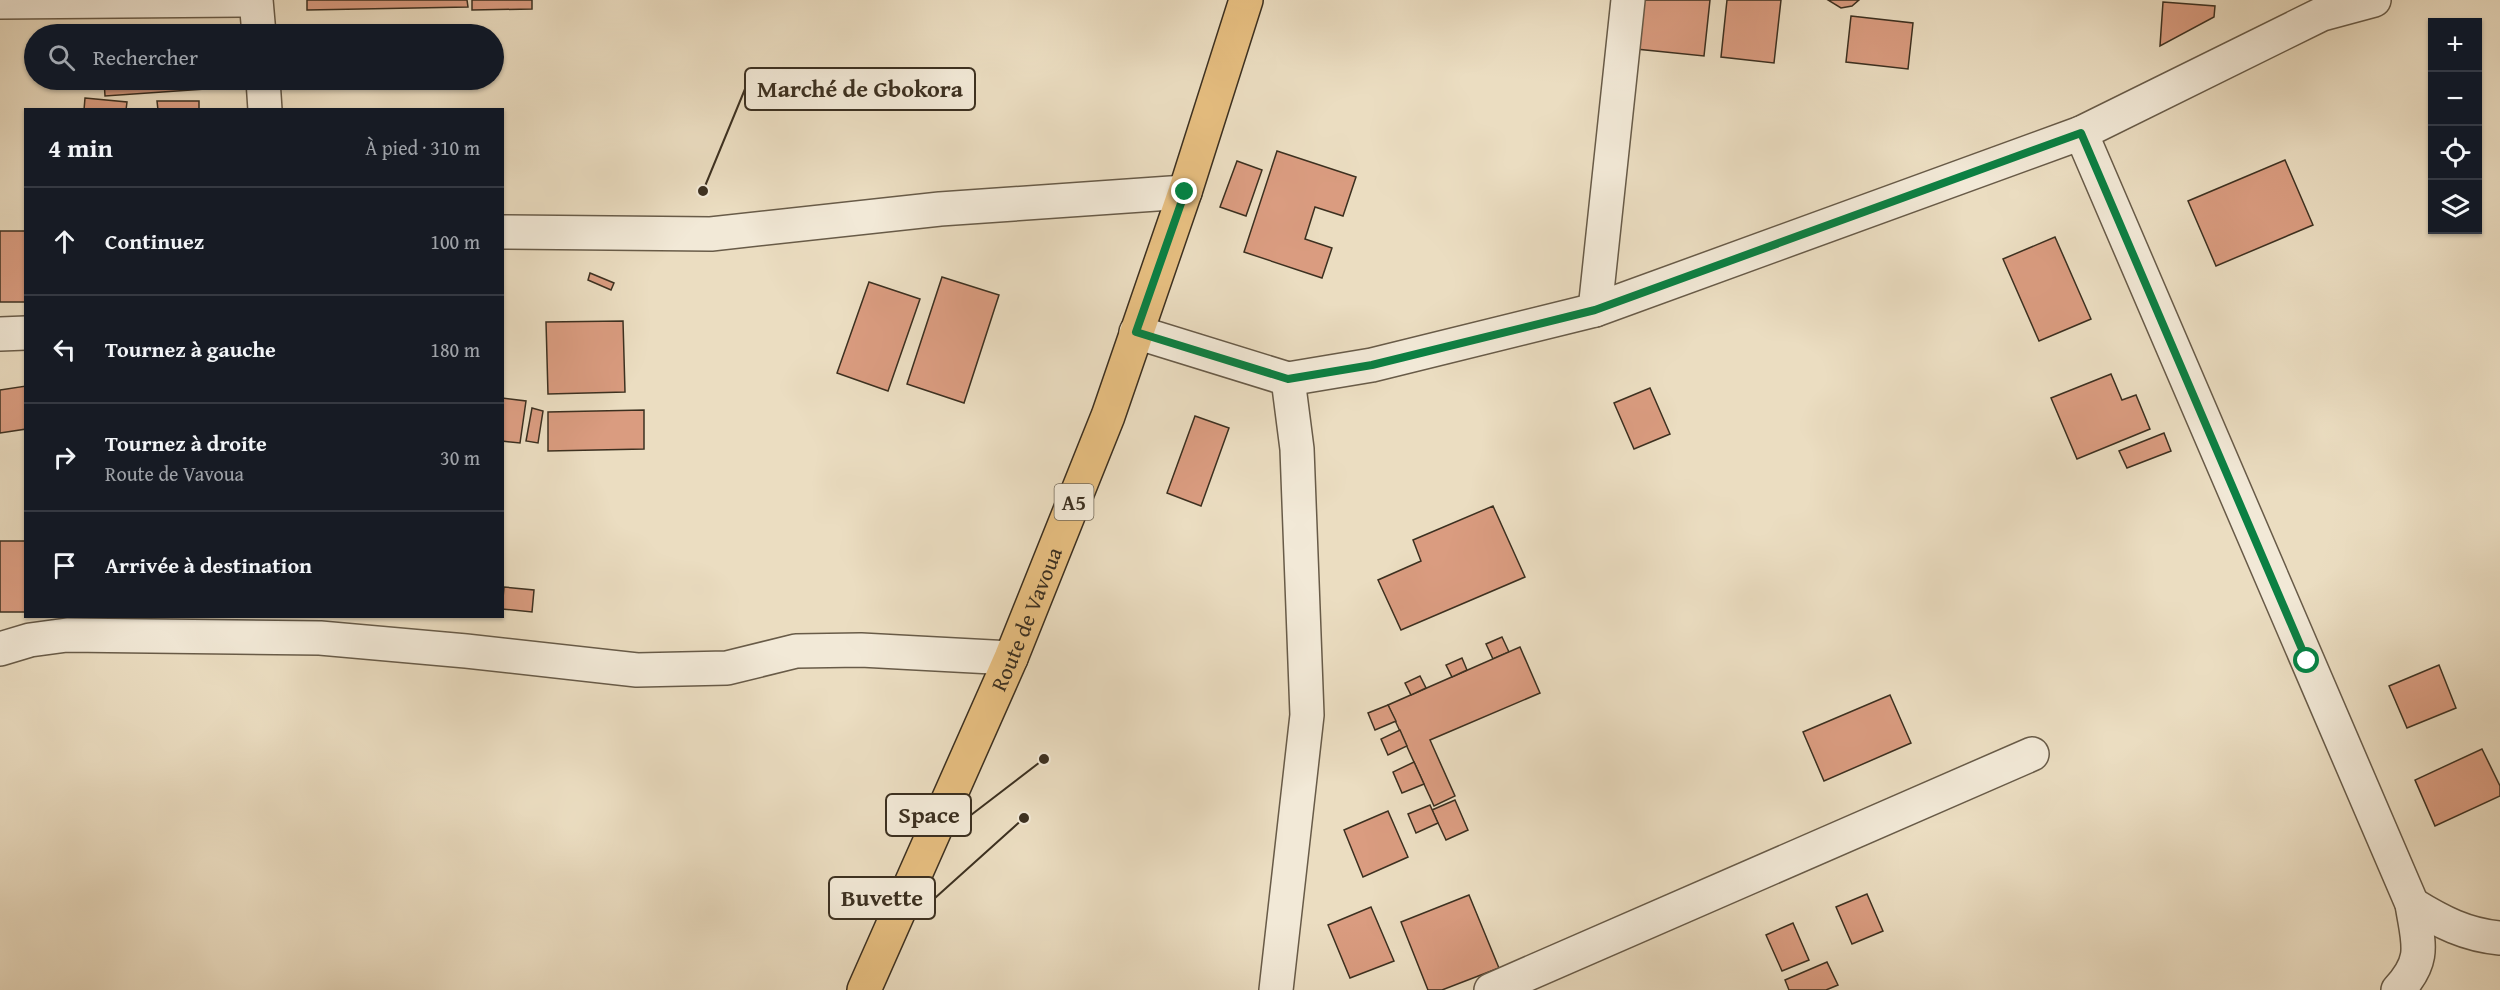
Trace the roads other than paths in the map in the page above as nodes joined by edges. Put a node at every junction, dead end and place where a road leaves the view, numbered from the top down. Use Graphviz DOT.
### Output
graph roads {
  1 [pos="242,0"];
  2 [pos="256,0"];
  3 [pos="1246,0"];
  4 [pos="1628,0"];
  5 [pos="2374,0"];
  6 [pos="0,2"];
  7 [pos="2320,7"];
  8 [pos="258,24"];
  9 [pos="263,90"];
  10 [pos="265,108"];
  11 [pos="2081,133"];
  12 [pos="1185,192"];
  13 [pos="504,232"];
  14 [pos="1595,310"];
  15 [pos="1136,332"];
  16 [pos="0,333"];
  17 [pos="24,333"];
  18 [pos="1288,379"];
  19 [pos="314,627"];
  20 [pos="0,649"];
  21 [pos="1011,658"];
  22 [pos="2032,753"];
  23 [pos="2412,904"];
  24 [pos="2500,938"];
  25 [pos="864,990"];
  26 [pos="1276,990"];
  27 [pos="1491,990"];
  28 [pos="2398,990"];
  1 -- 6 [label="street"];
  2 -- 8 [label="street"];
  3 -- 12 [label="main road, Route de Vavoua / A5"];
  4 -- 14 [label="street"];
  5 -- 7 [label="street"];
  7 -- 11 [label="street"];
  9 -- 10 [label="street"];
  11 -- 14 [label="street"];
  11 -- 23 [label="street"];
  12 -- 13 [label="street"];
  12 -- 15 [label="main road, Route de Vavoua / A5"];
  14 -- 18 [label="street"];
  15 -- 18 [label="street"];
  15 -- 21 [label="main road, Route de Vavoua / A5"];
  16 -- 17 [label="street"];
  18 -- 26 [label="street"];
  19 -- 20 [label="street"];
  19 -- 21 [label="street"];
  21 -- 25 [label="main road, Route de Vavoua / A5"];
  22 -- 27 [label="street"];
  23 -- 24 [label="street"];
  23 -- 28 [label="street"];
}
